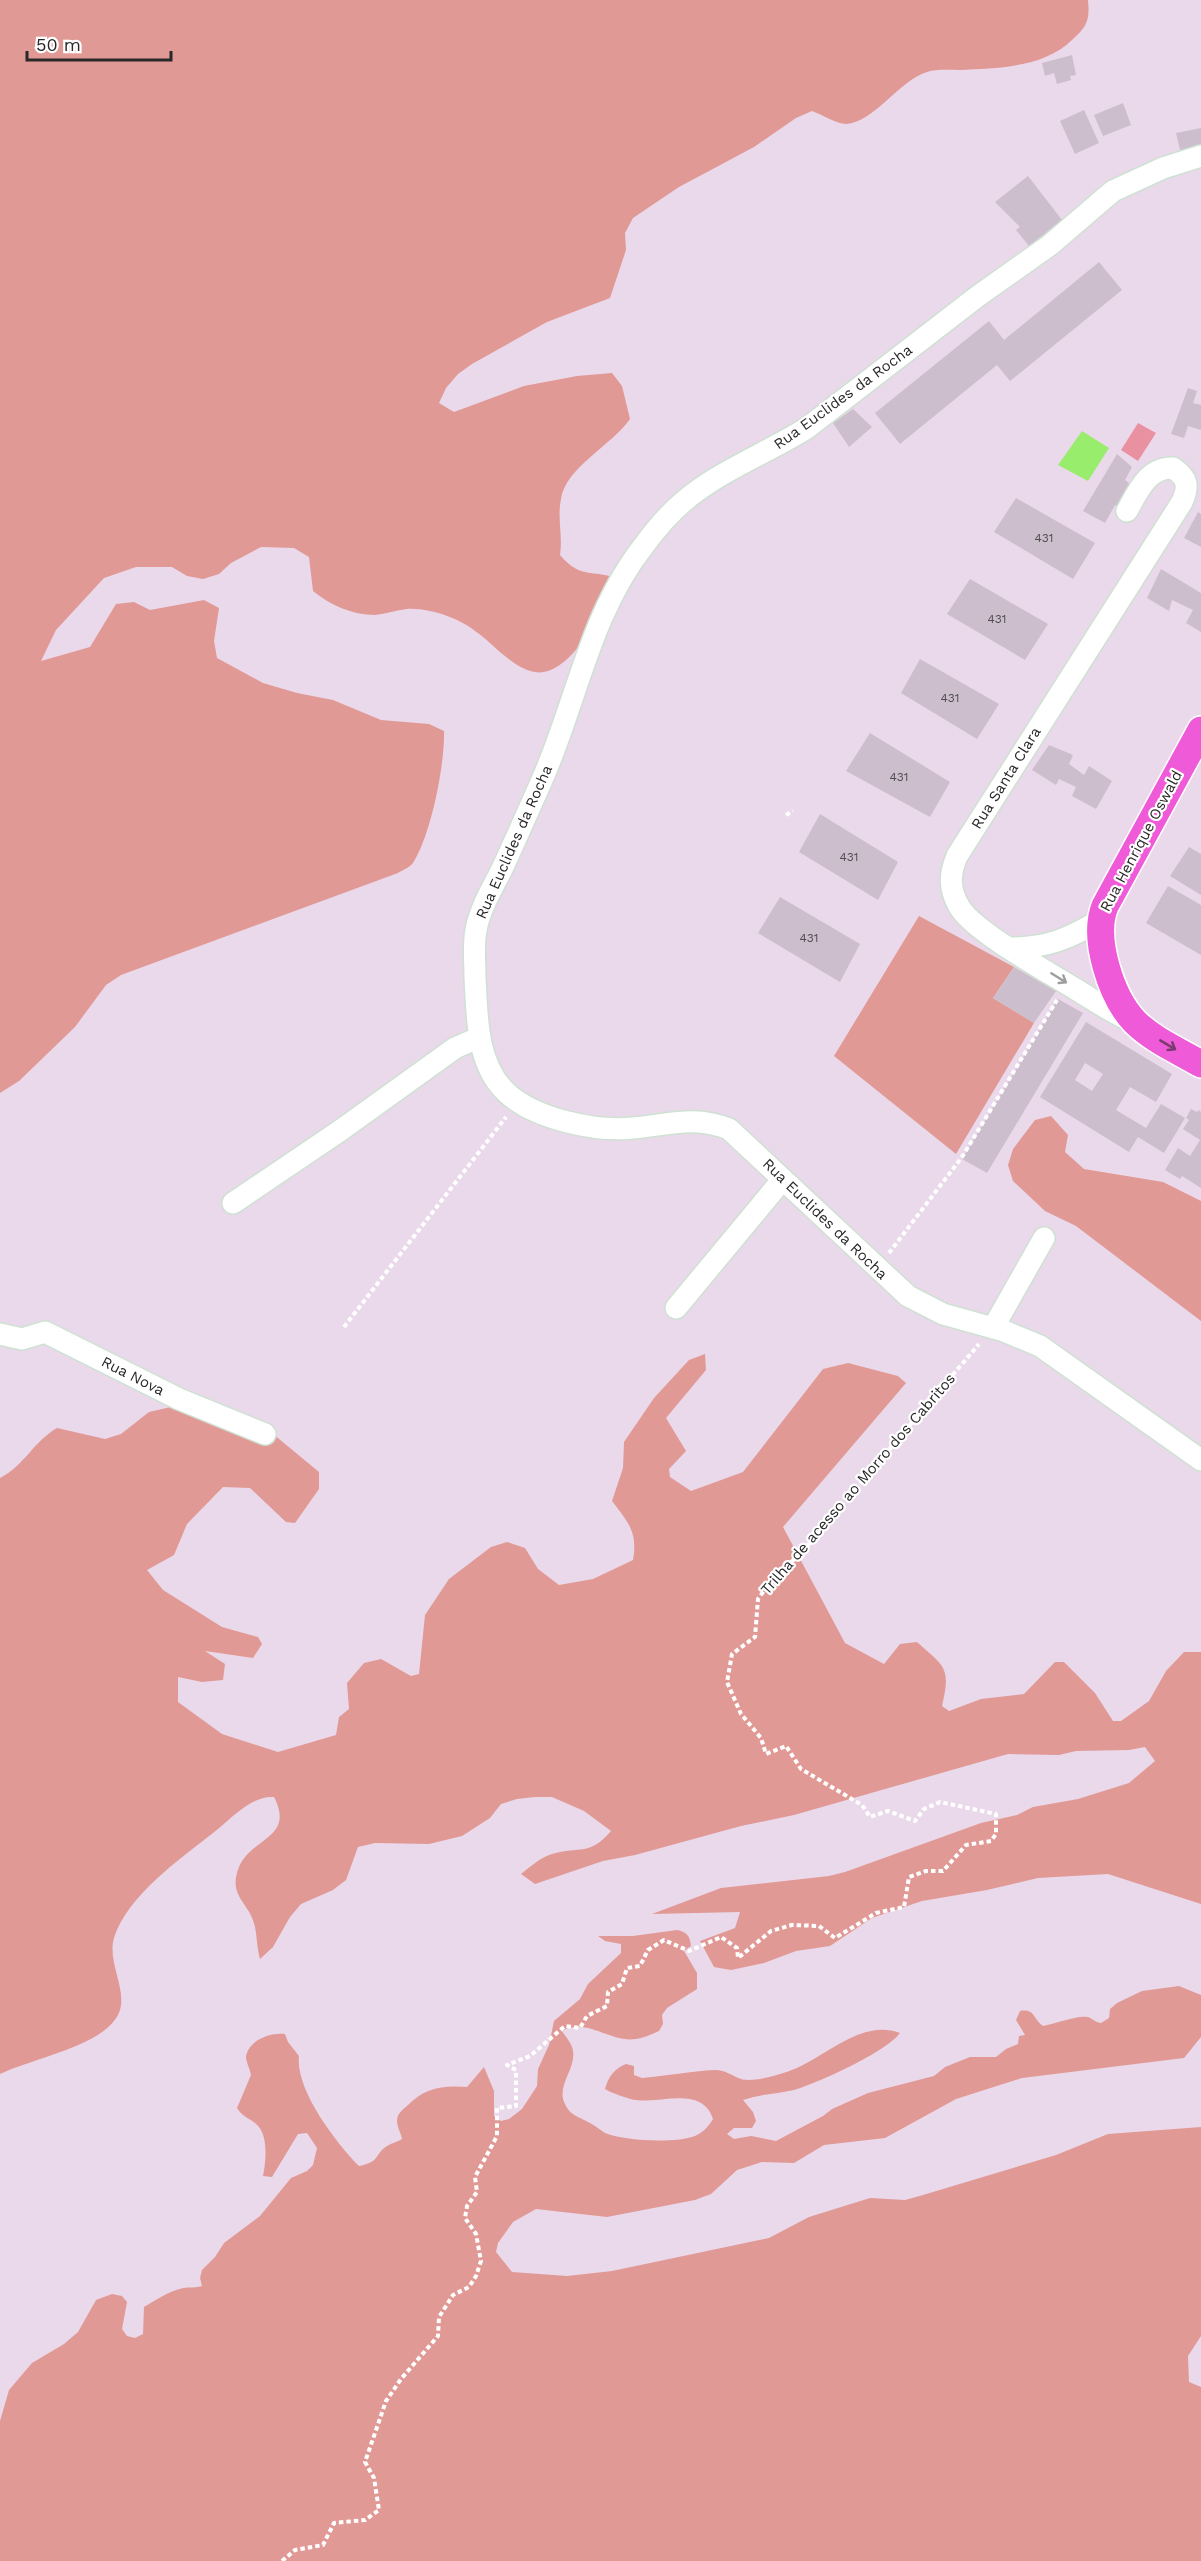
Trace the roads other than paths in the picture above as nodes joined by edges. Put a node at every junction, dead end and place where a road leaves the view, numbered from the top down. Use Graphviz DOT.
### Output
graph roads {
  1 [pos="1201,156"];
  2 [pos="1127,511"];
  3 [pos="1201,730"];
  4 [pos="1100,920"];
  5 [pos="1009,948"];
  6 [pos="1137,1023"];
  7 [pos="480,1037"];
  8 [pos="1201,1064"];
  9 [pos="783,1179"];
  10 [pos="233,1203"];
  11 [pos="1044,1238"];
  12 [pos="676,1308"];
  13 [pos="993,1328"];
  14 [pos="0,1334"];
  15 [pos="265,1434"];
  16 [pos="1201,1460"];
  1 -- 7 [label="street, Rua Euclides da Rocha"];
  2 -- 5 [label="street, Rua Santa Clara"];
  3 -- 4 [label="main road, Rua Henrique Oswald"];
  4 -- 5 [label="street, Rua Henrique Oswald"];
  4 -- 6 [label="main road, Rua Henrique Oswald"];
  5 -- 6 [label="street, Rua Santa Clara, one-way"];
  6 -- 8 [label="main road, Rua Santa Clara, one-way"];
  7 -- 9 [label="street, Rua Euclides da Rocha"];
  7 -- 10 [label="street"];
  9 -- 12 [label="street"];
  9 -- 13 [label="street, Rua Euclides da Rocha"];
  11 -- 13 [label="street"];
  13 -- 16 [label="street, Rua Euclides da Rocha"];
  14 -- 15 [label="street, Rua Nova"];
}
